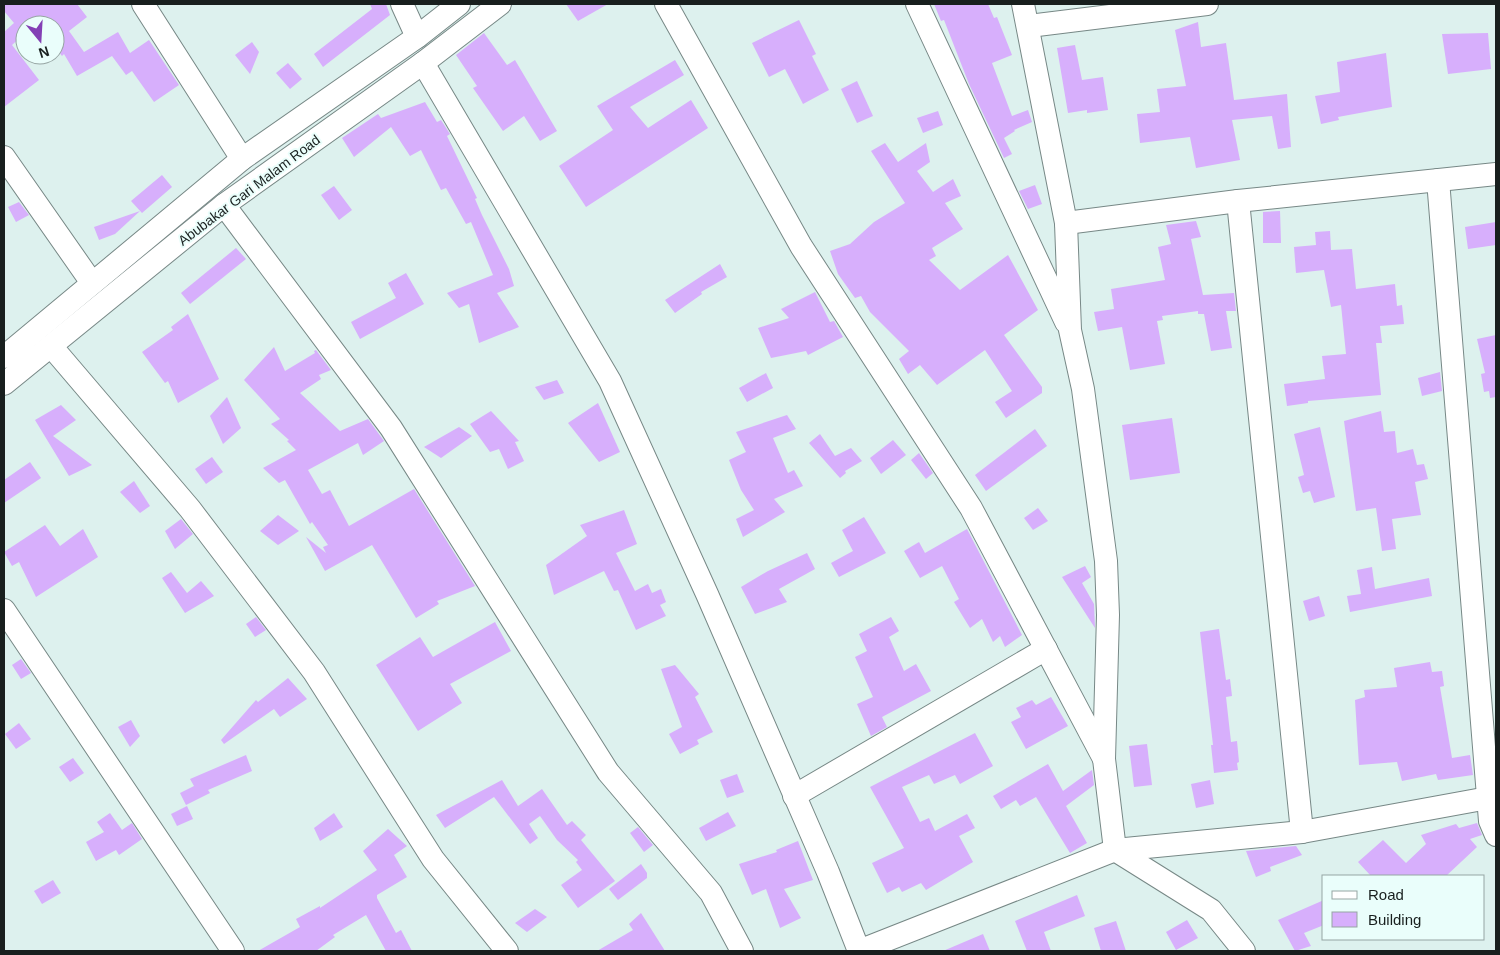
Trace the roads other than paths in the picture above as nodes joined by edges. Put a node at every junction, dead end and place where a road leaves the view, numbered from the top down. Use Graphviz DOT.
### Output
graph roads {
  1 [pos="143,4"];
  2 [pos="402,4"];
  3 [pos="459,4"];
  4 [pos="500,4"];
  5 [pos="666,4"];
  6 [pos="918,4"];
  7 [pos="1023,4"];
  8 [pos="1206,4"];
  9 [pos="1029,26"];
  10 [pos="416,36"];
  11 [pos="423,63"];
  12 [pos="4,157"];
  13 [pos="242,159"];
  14 [pos="1496,174"];
  15 [pos="1438,180"];
  16 [pos="1238,201"];
  17 [pos="224,205"];
  18 [pos="1066,223"];
  19 [pos="92,283"];
  20 [pos="1070,330"];
  21 [pos="51,346"];
  22 [pos="4,357"];
  23 [pos="4,384"];
  24 [pos="4,610"];
  25 [pos="1046,648"];
  26 [pos="1104,759"];
  27 [pos="794,796"];
  28 [pos="1488,798"];
  29 [pos="1302,832"];
  30 [pos="1496,836"];
  31 [pos="1114,850"];
  32 [pos="233,951"];
  33 [pos="507,951"];
  34 [pos="742,951"];
  35 [pos="859,951"];
  36 [pos="1244,951"];
  1 -- 13 [label="street"];
  2 -- 10 [label="street"];
  3 -- 10 [label="street"];
  4 -- 11 [label="street, Abubakar Gari Malam Road"];
  5 -- 25 [label="street"];
  6 -- 20 [label="street"];
  7 -- 9 [label="street"];
  8 -- 9 [label="street"];
  9 -- 18 [label="street"];
  10 -- 13 [label="street"];
  11 -- 17 [label="street, Abubakar Gari Malam Road"];
  11 -- 27 [label="street"];
  12 -- 19 [label="street"];
  13 -- 19 [label="street"];
  14 -- 15 [label="street"];
  15 -- 16 [label="street"];
  15 -- 28 [label="street"];
  16 -- 18 [label="street"];
  16 -- 29 [label="street"];
  17 -- 21 [label="street, Abubakar Gari Malam Road"];
  17 -- 34 [label="street"];
  18 -- 20 [label="street"];
  19 -- 22 [label="street"];
  20 -- 26 [label="street"];
  21 -- 23 [label="street, Abubakar Gari Malam Road"];
  21 -- 33 [label="street"];
  24 -- 32 [label="street"];
  25 -- 26 [label="street"];
  25 -- 27 [label="street"];
  26 -- 31 [label="street"];
  27 -- 35 [label="street"];
  28 -- 29 [label="street"];
  28 -- 30 [label="street"];
  29 -- 31 [label="street"];
  31 -- 35 [label="street"];
  31 -- 36 [label="street"];
}
